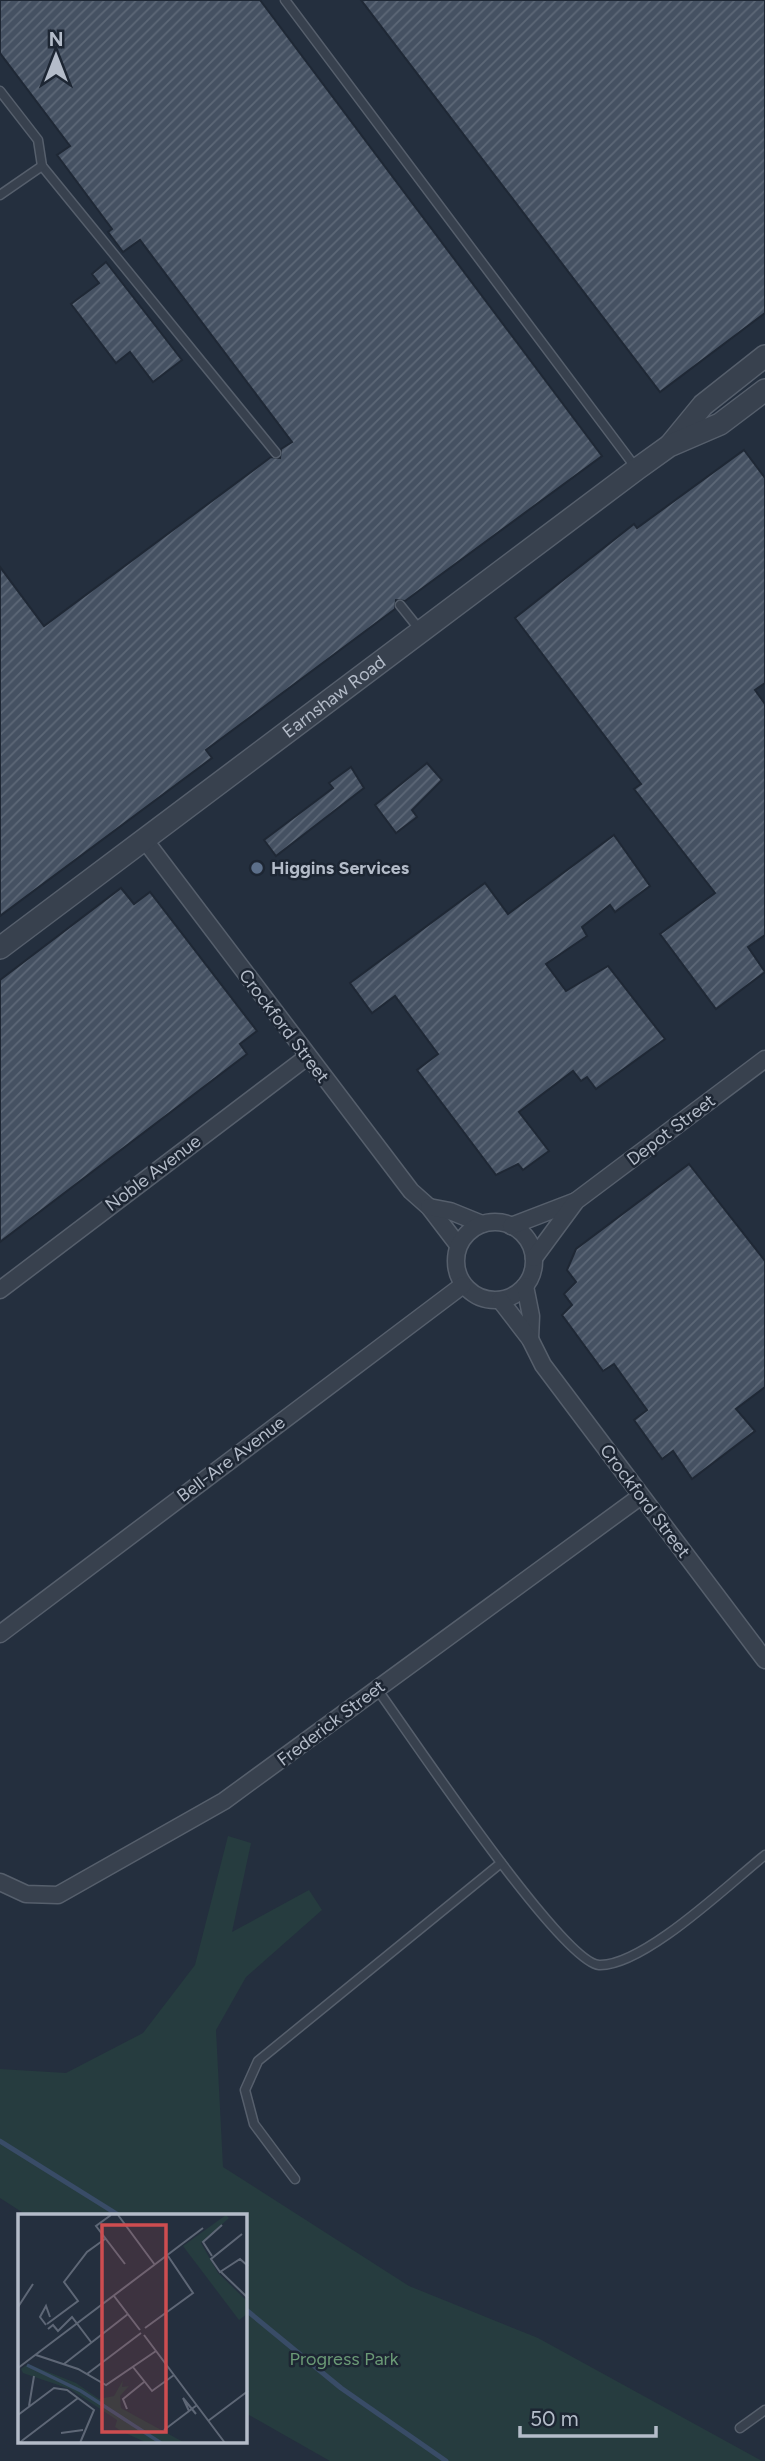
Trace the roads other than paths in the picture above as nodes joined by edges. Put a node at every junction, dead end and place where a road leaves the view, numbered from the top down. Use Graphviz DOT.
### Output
graph roads {
  1 [pos="285,0"];
  2 [pos="0,92"];
  3 [pos="42,166"];
  4 [pos="0,195"];
  5 [pos="765,356"];
  6 [pos="760,400"];
  7 [pos="669,446"];
  8 [pos="276,453"];
  9 [pos="637,469"];
  10 [pos="400,605"];
  11 [pos="421,631"];
  12 [pos="144,839"];
  13 [pos="0,948"];
  14 [pos="307,1057"];
  15 [pos="765,1059"];
  16 [pos="576,1201"];
  17 [pos="429,1207"];
  18 [pos="482,1224"];
  19 [pos="511,1226"];
  20 [pos="458,1245"];
  21 [pos="534,1258"];
  22 [pos="463,1285"];
  23 [pos="525,1286"];
  24 [pos="0,1290"];
  25 [pos="500,1300"];
  26 [pos="530,1339"];
  27 [pos="641,1496"];
  28 [pos="0,1634"];
  29 [pos="765,1660"];
  30 [pos="377,1689"];
  31 [pos="765,1854"];
  32 [pos="501,1863"];
  33 [pos="0,1882"];
  34 [pos="295,2179"];
  35 [pos="765,2410"];
  36 [pos="740,2428"];
  1 -- 9 [label="lane"];
  2 -- 3 [label="lane"];
  3 -- 4 [label="lane"];
  3 -- 8 [label="lane"];
  5 -- 7 [label="street, Earnshaw Road"];
  6 -- 7 [label="street, Earnshaw Road"];
  7 -- 9 [label="street, Earnshaw Road"];
  9 -- 11 [label="street, Earnshaw Road"];
  10 -- 11 [label="lane"];
  11 -- 12 [label="street, Earnshaw Road"];
  12 -- 13 [label="street, Earnshaw Road"];
  12 -- 14 [label="street, Crockford Street"];
  14 -- 17 [label="street, Crockford Street"];
  14 -- 24 [label="street, Noble Avenue"];
  15 -- 16 [label="street, Depot Street"];
  16 -- 19 [label="street, Depot Street"];
  16 -- 21 [label="street, Depot Street"];
  17 -- 18 [label="street, Crockford Street"];
  17 -- 20 [label="street, Crockford Street"];
  18 -- 19 [label="street"];
  18 -- 20 [label="street"];
  19 -- 21 [label="street"];
  20 -- 22 [label="street"];
  21 -- 23 [label="street"];
  22 -- 25 [label="street"];
  22 -- 28 [label="street, Bell-Are Avenue"];
  23 -- 25 [label="street"];
  23 -- 26 [label="street, Crockford Street"];
  25 -- 26 [label="street, Crockford Street"];
  26 -- 27 [label="street, Crockford Street"];
  27 -- 29 [label="street, Crockford Street"];
  27 -- 30 [label="street, Frederick Street"];
  30 -- 32 [label="lane"];
  30 -- 33 [label="street, Frederick Street"];
  31 -- 32 [label="lane"];
  32 -- 34 [label="lane"];
  35 -- 36 [label="lane"];
}
